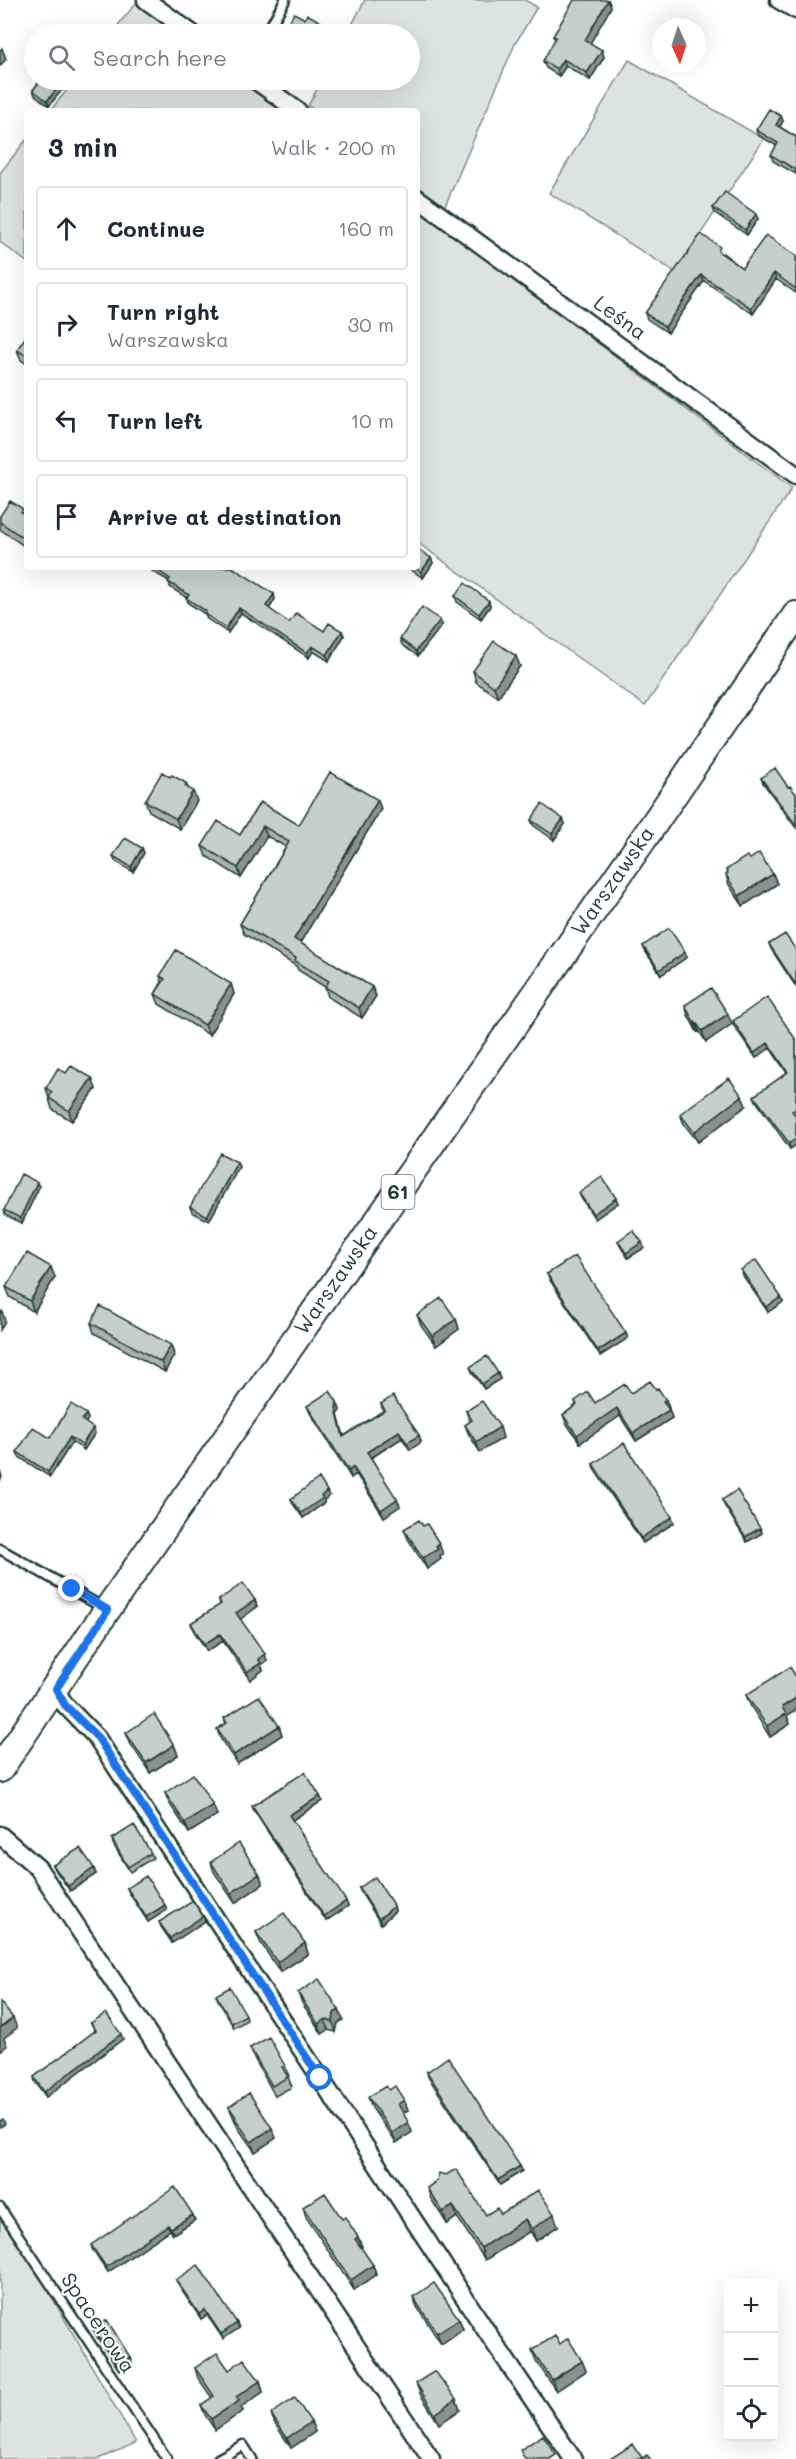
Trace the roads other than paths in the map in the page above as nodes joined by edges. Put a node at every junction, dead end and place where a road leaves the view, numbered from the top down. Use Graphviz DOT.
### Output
graph roads {
  1 [pos="146,0"];
  2 [pos="285,0"];
  3 [pos="779,0"];
  4 [pos="796,10"];
  5 [pos="179,24"];
  6 [pos="272,24"];
  7 [pos="269,90"];
  8 [pos="294,108"];
  9 [pos="420,200"];
  10 [pos="796,475"];
  11 [pos="796,615"];
  12 [pos="0,1549"];
  13 [pos="108,1610"];
  14 [pos="56,1689"];
  15 [pos="0,1769"];
  16 [pos="0,1835"];
  17 [pos="0,2208"];
  18 [pos="167,2459"];
  19 [pos="218,2459"];
  20 [pos="252,2459"];
  21 [pos="431,2459"];
  22 [pos="573,2459"];
  1 -- 5 [label="street"];
  2 -- 6 [label="lane"];
  3 -- 4 [label="street"];
  7 -- 8 [label="street"];
  9 -- 10 [label="street, Leśna"];
  11 -- 13 [label="main road, Warszawska / 61"];
  12 -- 13 [label="lane"];
  13 -- 14 [label="main road, Warszawska / 61"];
  14 -- 15 [label="main road, Warszawska / 61"];
  14 -- 22 [label="street"];
  16 -- 21 [label="street"];
  17 -- 18 [label="lane, Spacerowa"];
  19 -- 20 [label="lane"];
}
